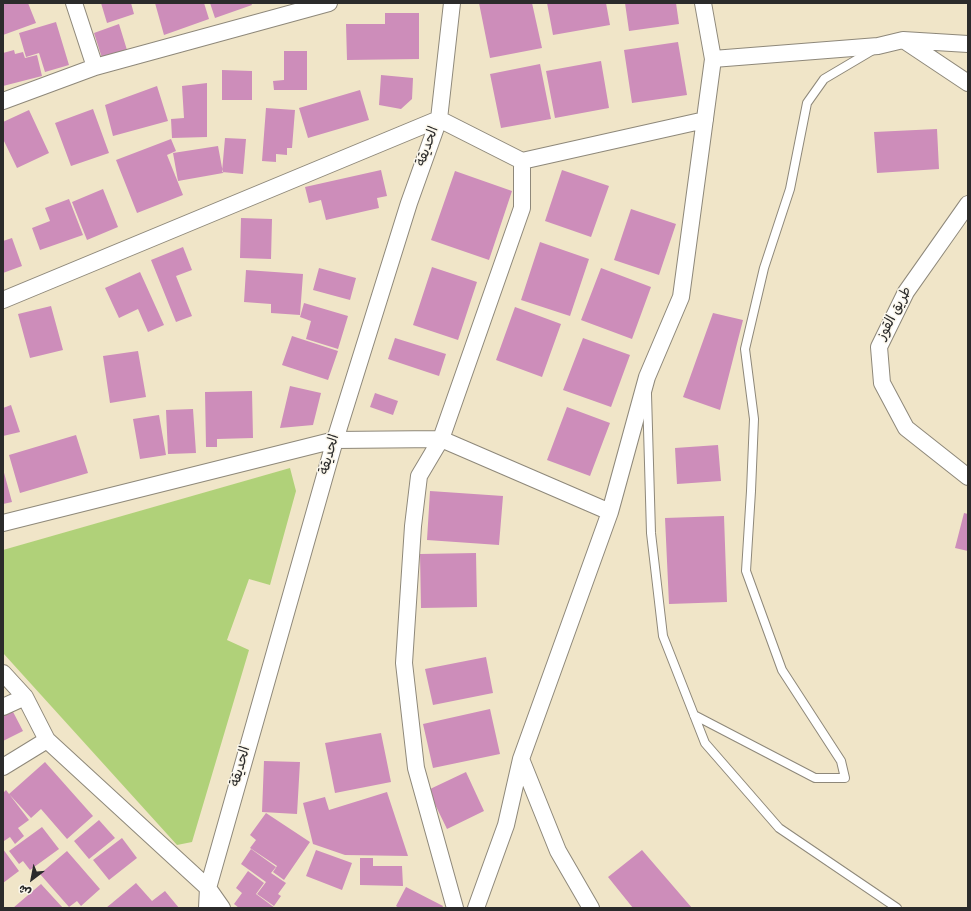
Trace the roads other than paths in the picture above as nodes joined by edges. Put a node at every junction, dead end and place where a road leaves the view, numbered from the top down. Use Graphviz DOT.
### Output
graph roads {
  1 [pos="74,3"];
  2 [pos="452,3"];
  3 [pos="703,3"];
  4 [pos="323,4"];
  5 [pos="904,40"];
  6 [pos="968,44"];
  7 [pos="878,46"];
  8 [pos="713,59"];
  9 [pos="95,67"];
  10 [pos="968,83"];
  11 [pos="3,101"];
  12 [pos="439,119"];
  13 [pos="705,120"];
  14 [pos="522,161"];
  15 [pos="968,204"];
  16 [pos="3,300"];
  17 [pos="647,377"];
  18 [pos="441,439"];
  19 [pos="335,440"];
  20 [pos="968,478"];
  21 [pos="610,512"];
  22 [pos="3,523"];
  23 [pos="3,673"];
  24 [pos="25,697"];
  25 [pos="3,706"];
  26 [pos="694,715"];
  27 [pos="47,740"];
  28 [pos="521,759"];
  29 [pos="3,767"];
  30 [pos="208,888"];
  31 [pos="207,908"];
  32 [pos="222,908"];
  33 [pos="455,908"];
  34 [pos="476,908"];
  35 [pos="591,908"];
  36 [pos="897,908"];
  1 -- 9 [label="street"];
  2 -- 12 [label="street, الحديقة"];
  3 -- 8 [label="street"];
  4 -- 9 [label="street"];
  5 -- 6 [label="street"];
  5 -- 7 [label="street"];
  5 -- 10 [label="street"];
  7 -- 8 [label="street"];
  7 -- 26 [label="lane"];
  8 -- 13 [label="street"];
  9 -- 11 [label="street"];
  12 -- 14 [label="street"];
  12 -- 16 [label="street"];
  12 -- 19 [label="street, الحديقة"];
  13 -- 14 [label="street"];
  13 -- 17 [label="street"];
  14 -- 18 [label="street"];
  15 -- 20 [label="street, طريق القوز"];
  17 -- 21 [label="street"];
  17 -- 26 [label="lane"];
  18 -- 19 [label="street"];
  18 -- 21 [label="street"];
  18 -- 33 [label="street"];
  19 -- 22 [label="street"];
  19 -- 30 [label="street, الحديقة"];
  21 -- 28 [label="street"];
  23 -- 24 [label="street"];
  24 -- 25 [label="street"];
  24 -- 27 [label="street"];
  26 -- 36 [label="lane"];
  27 -- 29 [label="street"];
  27 -- 30 [label="street"];
  28 -- 34 [label="street"];
  28 -- 35 [label="street"];
  30 -- 31 [label="street, الحديقة"];
  30 -- 32 [label="street"];
}
